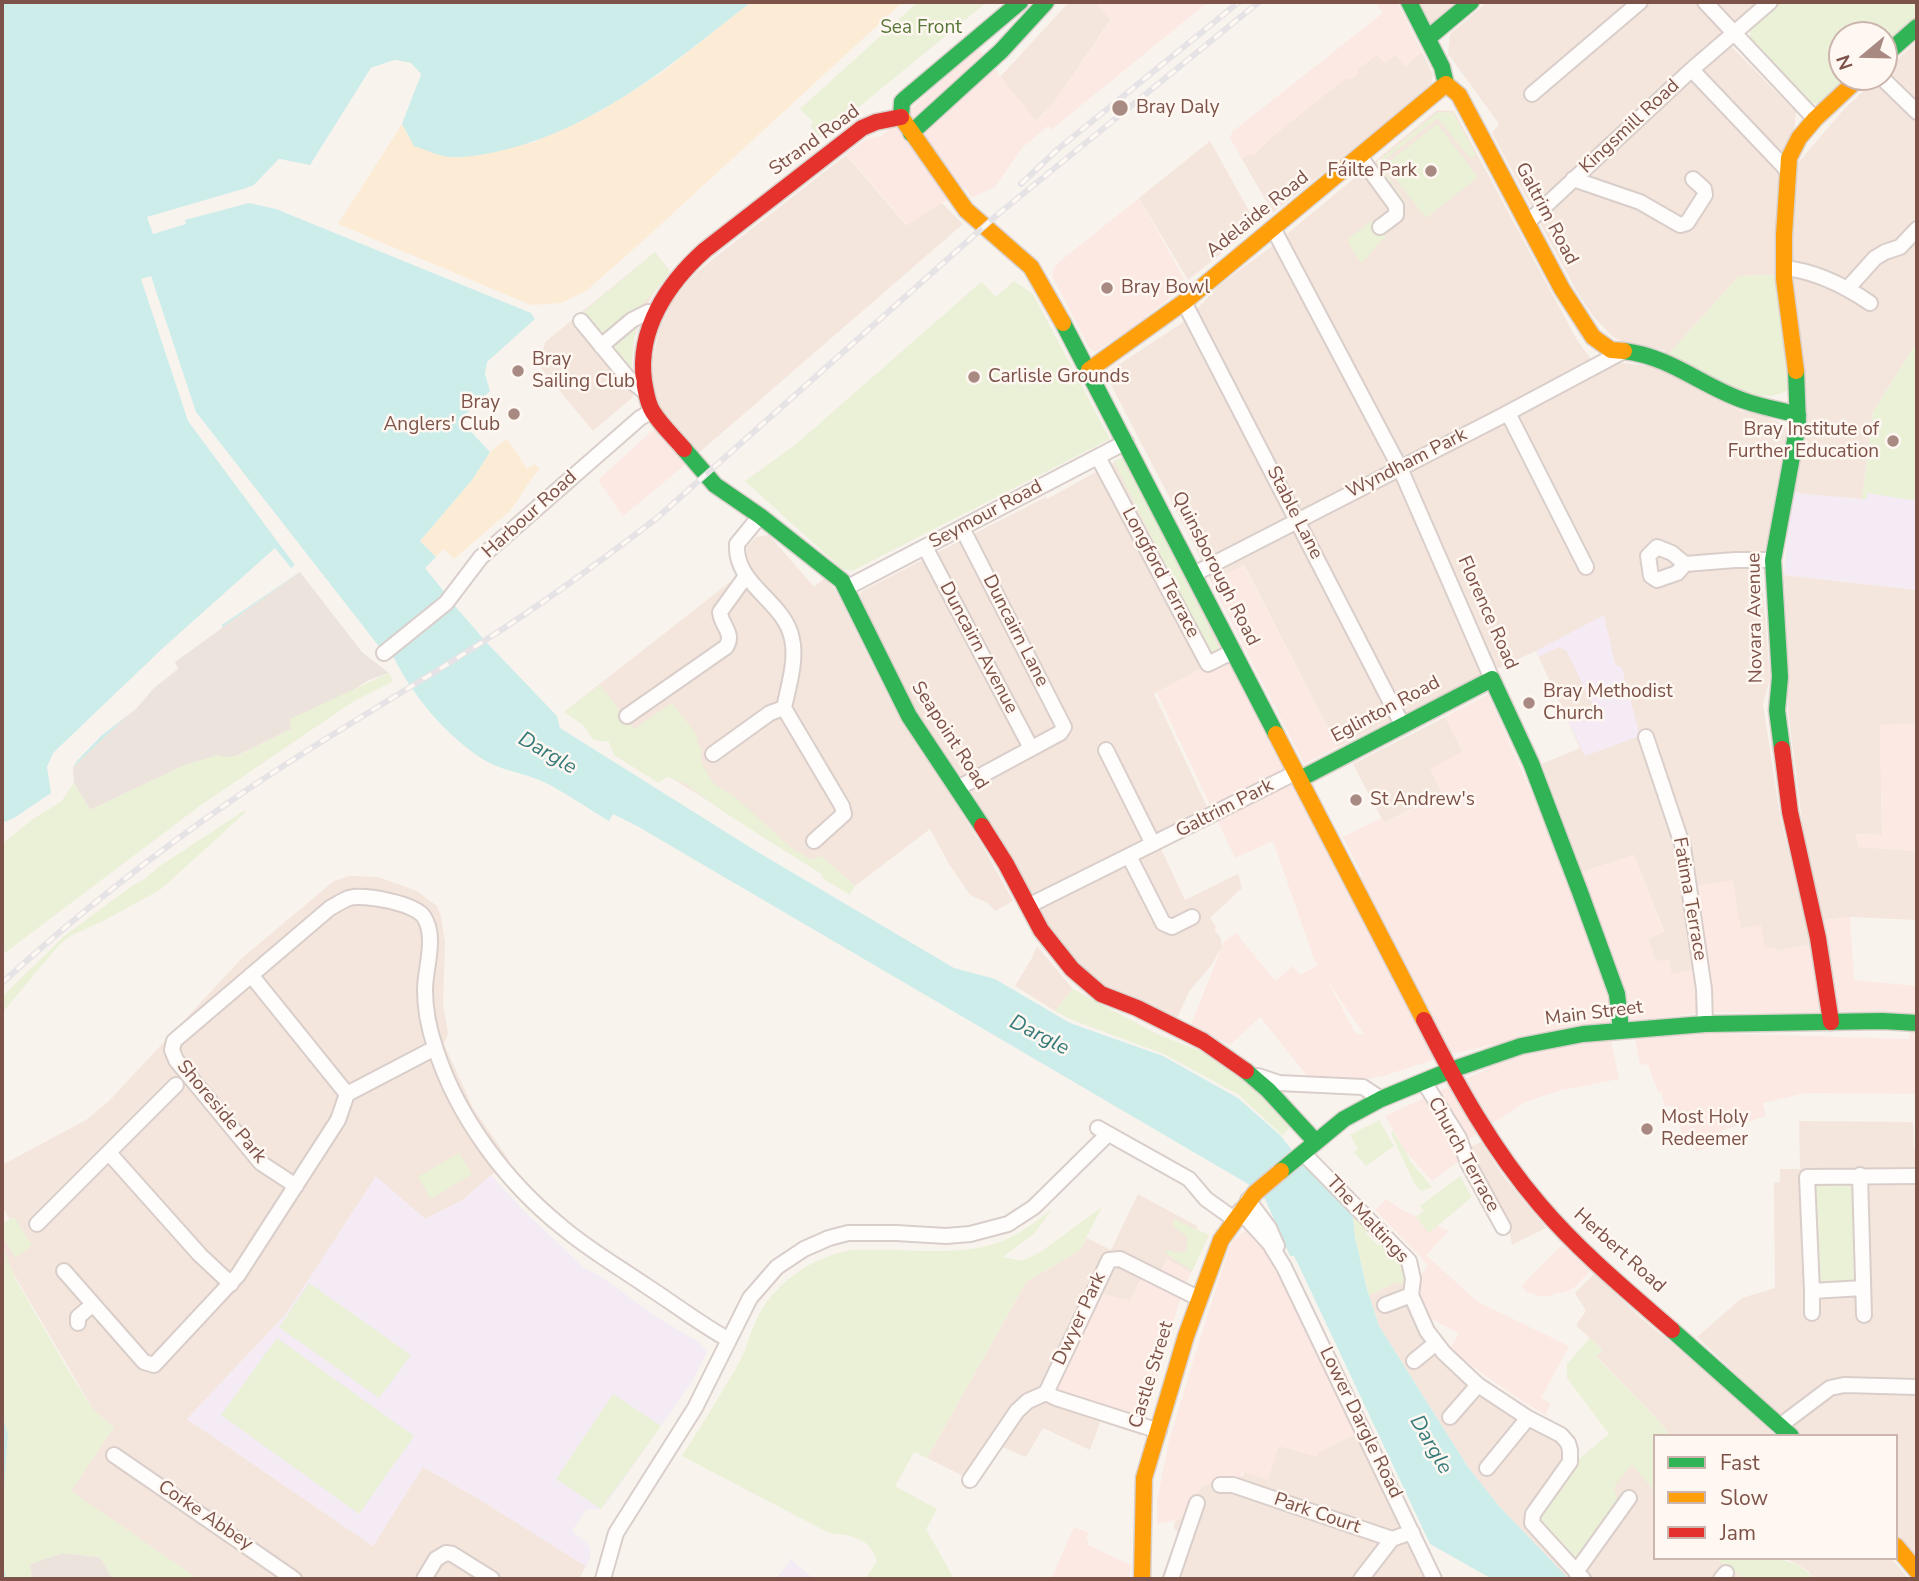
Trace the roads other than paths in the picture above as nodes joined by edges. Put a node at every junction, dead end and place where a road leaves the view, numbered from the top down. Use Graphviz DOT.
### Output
graph roads {
  1 [pos="1020,2"];
  2 [pos="1046,2"];
  3 [pos="1409,2"];
  4 [pos="1471,2"];
  5 [pos="1640,2"];
  6 [pos="1705,2"];
  7 [pos="1770,2"];
  8 [pos="1917,26"];
  9 [pos="1734,32"];
  10 [pos="1428,38"];
  11 [pos="1898,43"];
  12 [pos="1692,70"];
  13 [pos="1446,84"];
  14 [pos="1845,91"];
  15 [pos="1895,91"];
  16 [pos="1532,94"];
  17 [pos="1917,112"];
  18 [pos="901,117"];
  19 [pos="1815,119"];
  20 [pos="911,133"];
  21 [pos="1361,158"];
  22 [pos="1787,170"];
  23 [pos="1573,179"];
  24 [pos="1693,179"];
  25 [pos="1527,223"];
  26 [pos="1380,227"];
  27 [pos="1917,229"];
  28 [pos="1274,230"];
  29 [pos="1784,268"];
  30 [pos="1848,288"];
  31 [pos="665,298"];
  32 [pos="1184,302"];
  33 [pos="1870,303"];
  34 [pos="654,316"];
  35 [pos="581,321"];
  36 [pos="601,346"];
  37 [pos="1620,353"];
  38 [pos="1089,370"];
  39 [pos="645,392"];
  40 [pos="1798,392"];
  41 [pos="1757,404"];
  42 [pos="652,411"];
  43 [pos="1508,413"];
  44 [pos="1798,415"];
  45 [pos="1126,442"];
  46 [pos="1098,457"];
  47 [pos="1400,468"];
  48 [pos="760,516"];
  49 [pos="1298,521"];
  50 [pos="962,528"];
  51 [pos="925,547"];
  52 [pos="1773,560"];
  53 [pos="1685,565"];
  54 [pos="1586,567"];
  55 [pos="1194,574"];
  56 [pos="746,576"];
  57 [pos="846,588"];
  58 [pos="1234,651"];
  59 [pos="384,653"];
  60 [pos="1492,678"];
  61 [pos="784,708"];
  62 [pos="627,716"];
  63 [pos="1403,726"];
  64 [pos="1646,737"];
  65 [pos="1031,748"];
  66 [pos="1106,750"];
  67 [pos="713,754"];
  68 [pos="1298,776"];
  69 [pos="958,788"];
  70 [pos="814,841"];
  71 [pos="1153,844"];
  72 [pos="1129,856"];
  73 [pos="1028,906"];
  74 [pos="1192,917"];
  75 [pos="251,975"];
  76 [pos="1831,1021"];
  77 [pos="1917,1023"];
  78 [pos="1705,1024"];
  79 [pos="1621,1030"];
  80 [pos="435,1048"];
  81 [pos="1451,1070"];
  82 [pos="1252,1075"];
  83 [pos="1424,1082"];
  84 [pos="176,1085"];
  85 [pos="347,1094"];
  86 [pos="1381,1098"];
  87 [pos="1306,1150"];
  88 [pos="109,1153"];
  89 [pos="1860,1175"];
  90 [pos="1917,1176"];
  91 [pos="296,1186"];
  92 [pos="1246,1204"];
  93 [pos="37,1224"];
  94 [pos="1503,1227"];
  95 [pos="64,1271"];
  96 [pos="231,1284"];
  97 [pos="1863,1288"];
  98 [pos="1812,1291"];
  99 [pos="1411,1295"];
  100 [pos="1199,1298"];
  101 [pos="92,1305"];
  102 [pos="1385,1305"];
  103 [pos="1812,1313"];
  104 [pos="1864,1315"];
  105 [pos="78,1322"];
  106 [pos="729,1340"];
  107 [pos="1436,1343"];
  108 [pos="1414,1361"];
  109 [pos="1478,1385"];
  110 [pos="1917,1387"];
  111 [pos="1046,1393"];
  112 [pos="1450,1417"];
  113 [pos="1528,1418"];
  114 [pos="1159,1431"];
  115 [pos="1786,1431"];
  116 [pos="114,1455"];
  117 [pos="1487,1468"];
  118 [pos="970,1480"];
  119 [pos="1220,1485"];
  120 [pos="1629,1498"];
  121 [pos="1197,1503"];
  122 [pos="1412,1532"];
  123 [pos="1392,1539"];
  124 [pos="1898,1548"];
  125 [pos="1917,1571"];
  126 [pos="1580,1576"];
  127 [pos="294,1579"];
  128 [pos="424,1579"];
  129 [pos="492,1579"];
  130 [pos="603,1579"];
  131 [pos="1142,1579"];
  132 [pos="1171,1579"];
  133 [pos="1361,1579"];
  134 [pos="1434,1579"];
  1 -- 18 [label="street"];
  2 -- 20 [label="street"];
  3 -- 10 [label="street, Galtrim Road"];
  4 -- 10 [label="street"];
  5 -- 16 [label="street"];
  6 -- 9 [label="street"];
  7 -- 9 [label="street, Kingsmill Road"];
  8 -- 11 [label="street"];
  9 -- 12 [label="street, Kingsmill Road"];
  9 -- 19 [label="street"];
  10 -- 13 [label="street, Galtrim Road"];
  12 -- 22 [label="street"];
  12 -- 23 [label="street, Kingsmill Road"];
  13 -- 21 [label="street, Adelaide Road"];
  13 -- 25 [label="street, Galtrim Road"];
  14 -- 19 [label="street, Novara Avenue"];
  15 -- 17 [label="street"];
  18 -- 20 [label="street, Quinsborough Road"];
  18 -- 31 [label="street, Strand Road"];
  19 -- 22 [label="street, Novara Avenue"];
  20 -- 38 [label="street, Quinsborough Road"];
  21 -- 26 [label="street"];
  21 -- 28 [label="street, Adelaide Road"];
  22 -- 29 [label="street, Novara Avenue"];
  23 -- 24 [label="street"];
  23 -- 25 [label="street, Kingsmill Road"];
  25 -- 37 [label="street, Galtrim Road"];
  27 -- 30 [label="street"];
  28 -- 32 [label="street, Adelaide Road"];
  28 -- 47 [label="street, Florence Road"];
  29 -- 30 [label="street"];
  29 -- 40 [label="street, Novara Avenue"];
  30 -- 33 [label="street"];
  31 -- 34 [label="street, Seapoint Road"];
  32 -- 38 [label="street, Adelaide Road"];
  32 -- 49 [label="street, Stable Lane"];
  34 -- 36 [label="street"];
  34 -- 39 [label="street, Seapoint Road"];
  35 -- 36 [label="street"];
  36 -- 39 [label="street"];
  37 -- 41 [label="street"];
  37 -- 43 [label="street, Wyndham Park"];
  38 -- 45 [label="street, Quinsborough Road"];
  39 -- 42 [label="street, Seapoint Road"];
  40 -- 41 [label="street"];
  40 -- 44 [label="street, Novara Avenue"];
  41 -- 44 [label="street"];
  42 -- 48 [label="street, Seapoint Road"];
  42 -- 59 [label="street, Harbour Road"];
  43 -- 47 [label="street, Wyndham Park"];
  43 -- 54 [label="street"];
  44 -- 52 [label="street, Novara Avenue"];
  45 -- 46 [label="street, Seymour Road"];
  45 -- 55 [label="street, Quinsborough Road"];
  46 -- 50 [label="street, Seymour Road"];
  46 -- 58 [label="street, Longford Terrace"];
  47 -- 49 [label="street, Wyndham Park"];
  47 -- 60 [label="street, Florence Road"];
  48 -- 56 [label="street"];
  48 -- 57 [label="street, Seapoint Road"];
  49 -- 55 [label="street, Wyndham Park"];
  49 -- 63 [label="street, Stable Lane"];
  50 -- 51 [label="street, Seymour Road"];
  50 -- 65 [label="street, Duncairn Lane"];
  51 -- 57 [label="street, Seymour Road"];
  51 -- 65 [label="street, Duncairn Avenue"];
  52 -- 53 [label="street"];
  52 -- 76 [label="street, Novara Avenue"];
  55 -- 58 [label="street, Quinsborough Road"];
  56 -- 61 [label="street"];
  56 -- 62 [label="street"];
  57 -- 69 [label="street, Seapoint Road"];
  58 -- 68 [label="street, Quinsborough Road"];
  60 -- 63 [label="street, Eglinton Road"];
  60 -- 79 [label="street, Florence Road"];
  61 -- 67 [label="street"];
  61 -- 70 [label="street"];
  63 -- 68 [label="street, Eglinton Road"];
  64 -- 78 [label="street, Fatima Terrace"];
  65 -- 69 [label="street"];
  66 -- 71 [label="street, Galtrim Park"];
  68 -- 71 [label="street, Galtrim Park"];
  68 -- 81 [label="street, Quinsborough Road"];
  69 -- 73 [label="street, Seapoint Road"];
  71 -- 72 [label="street, Galtrim Park"];
  72 -- 73 [label="street, Galtrim Park"];
  72 -- 74 [label="street"];
  73 -- 82 [label="street, Seapoint Road"];
  75 -- 80 [label="street, Shoreside Park"];
  75 -- 85 [label="street"];
  75 -- 91 [label="street, Shoreside Park"];
  76 -- 77 [label="street, Main Street"];
  76 -- 78 [label="street, Main Street"];
  78 -- 79 [label="street, Main Street"];
  79 -- 81 [label="street, Main Street"];
  80 -- 85 [label="street"];
  80 -- 106 [label="street"];
  81 -- 83 [label="street, Main Street"];
  81 -- 115 [label="street, Herbert Road"];
  82 -- 86 [label="street"];
  82 -- 87 [label="street, Seapoint Road"];
  83 -- 86 [label="street, Main Street"];
  83 -- 94 [label="street, Church Terrace"];
  84 -- 88 [label="street, Shoreside Park"];
  85 -- 91 [label="street"];
  86 -- 87 [label="street, Main Street"];
  87 -- 92 [label="street, Main Street"];
  87 -- 99 [label="street, The Maltings"];
  88 -- 93 [label="street, Shoreside Park"];
  88 -- 96 [label="street"];
  89 -- 90 [label="street"];
  89 -- 97 [label="street"];
  89 -- 98 [label="street"];
  91 -- 96 [label="street"];
  92 -- 100 [label="street, Castle Street"];
  92 -- 106 [label="street, Lower Dargle Road"];
  92 -- 122 [label="street, Lower Dargle Road"];
  95 -- 101 [label="street"];
  96 -- 101 [label="street"];
  97 -- 98 [label="street"];
  97 -- 104 [label="street"];
  98 -- 103 [label="street"];
  99 -- 102 [label="street"];
  99 -- 107 [label="street, The Maltings"];
  100 -- 111 [label="street, Dwyer Park"];
  100 -- 114 [label="street, Castle Street"];
  101 -- 105 [label="street"];
  106 -- 130 [label="street"];
  107 -- 108 [label="street"];
  107 -- 109 [label="street, The Maltings"];
  109 -- 112 [label="street"];
  109 -- 113 [label="street, The Maltings"];
  110 -- 115 [label="street"];
  111 -- 114 [label="street"];
  111 -- 118 [label="street"];
  113 -- 117 [label="street"];
  113 -- 126 [label="street, The Maltings"];
  114 -- 131 [label="street, Castle Street"];
  116 -- 127 [label="street, Corke Abbey"];
  119 -- 123 [label="street, Park Court"];
  120 -- 126 [label="street, The Maltings"];
  121 -- 132 [label="street"];
  122 -- 123 [label="street"];
  122 -- 134 [label="street, Lower Dargle Road"];
  123 -- 133 [label="street"];
  124 -- 125 [label="street"];
  128 -- 129 [label="street"];
}
